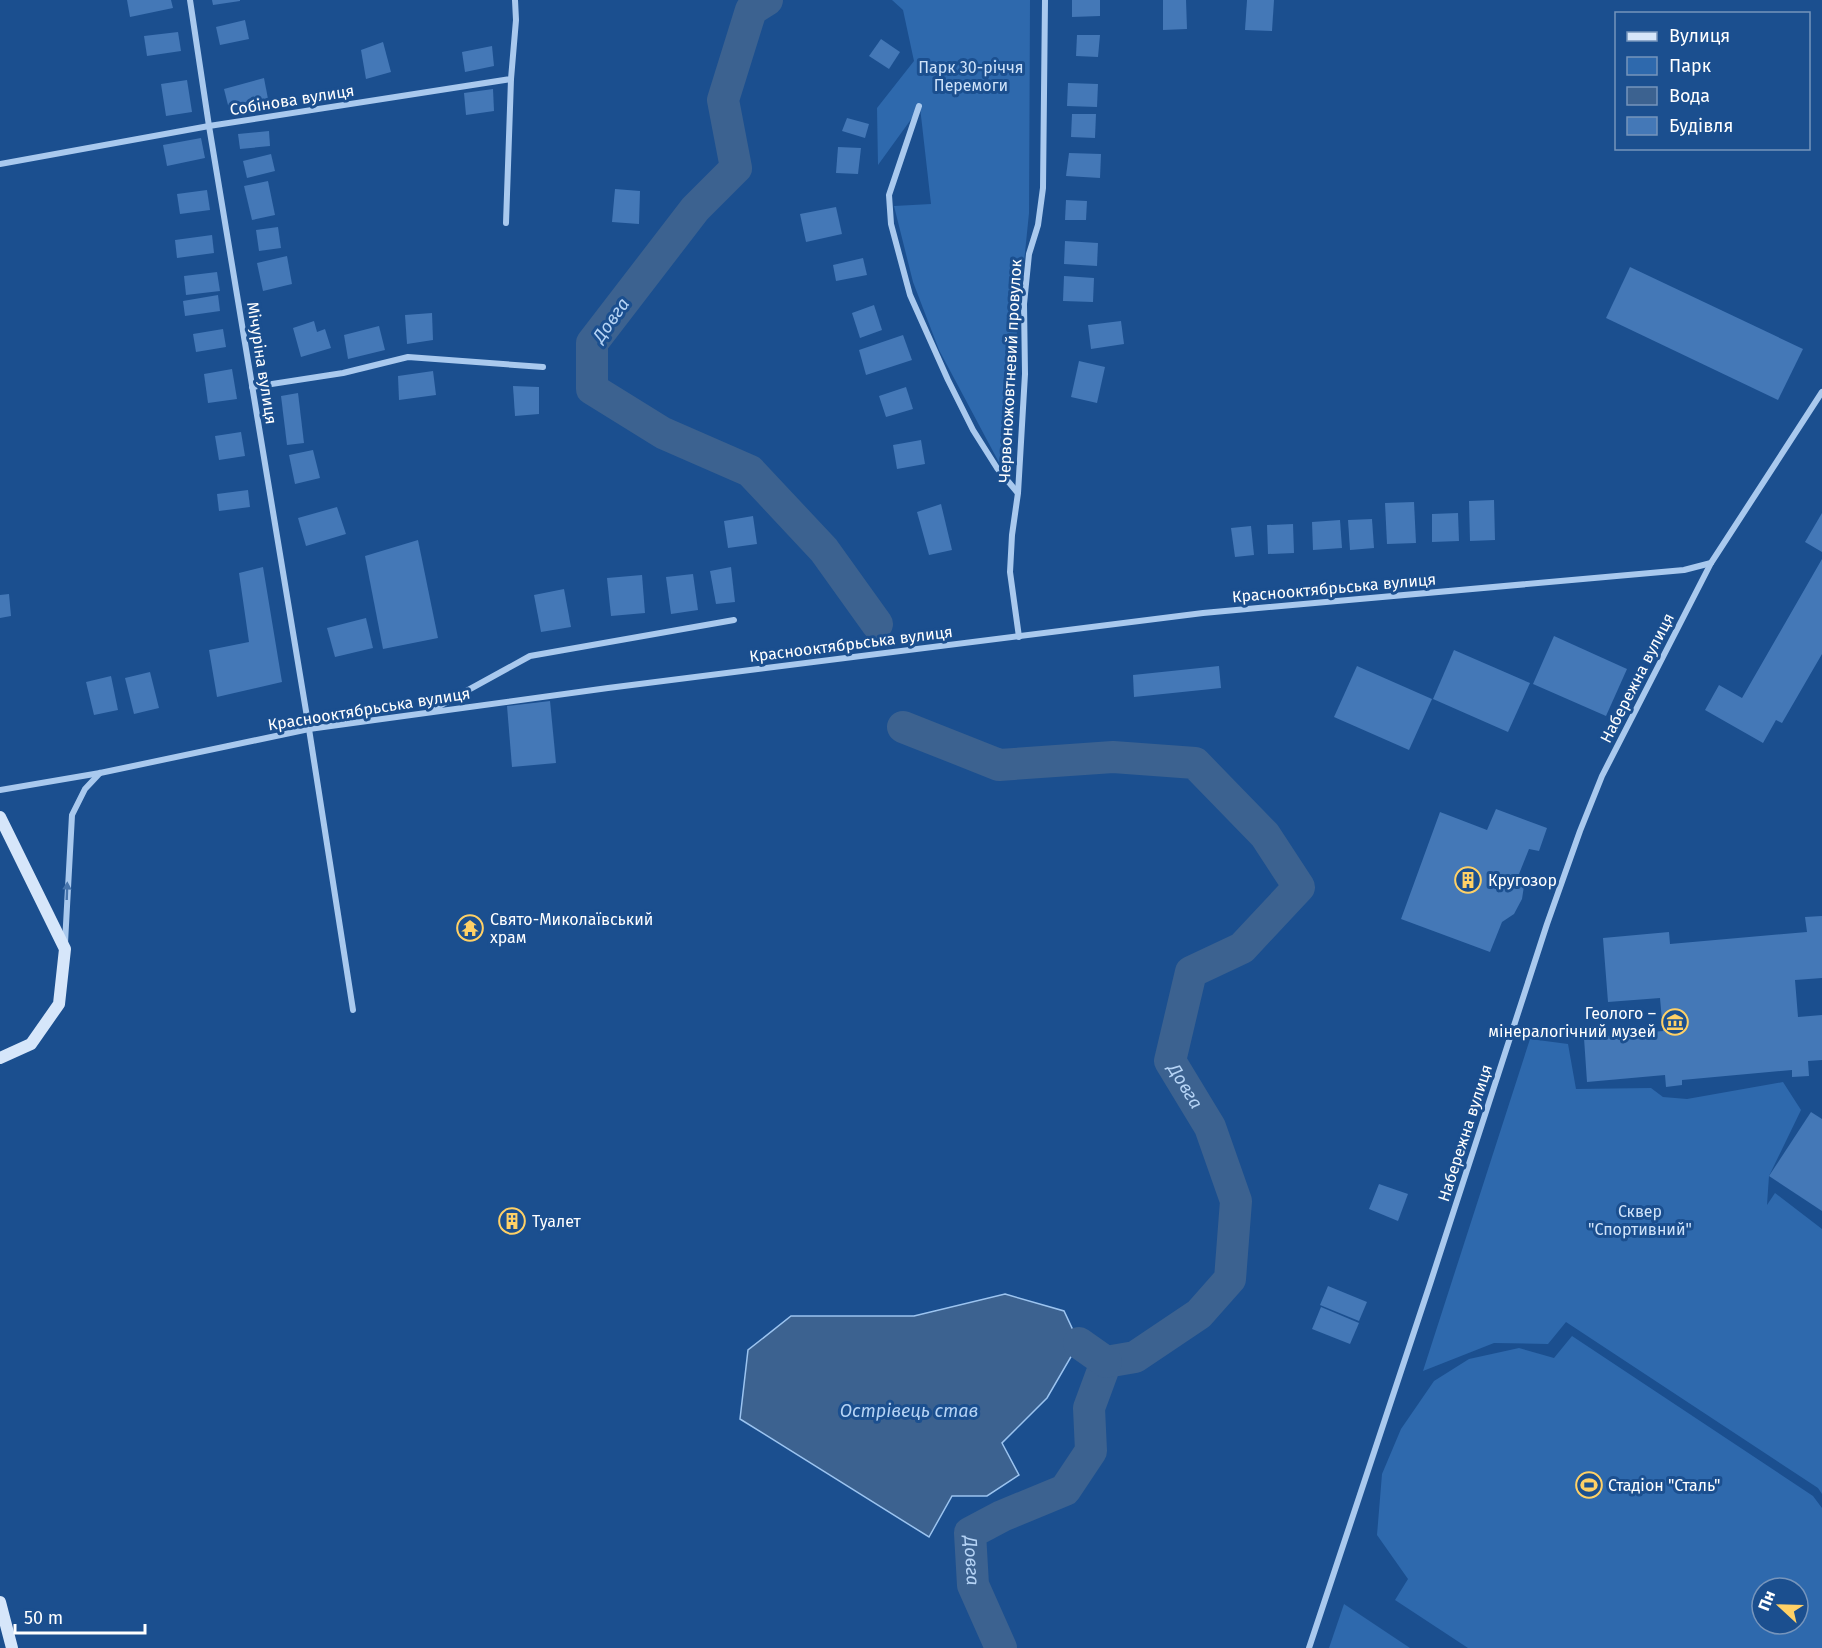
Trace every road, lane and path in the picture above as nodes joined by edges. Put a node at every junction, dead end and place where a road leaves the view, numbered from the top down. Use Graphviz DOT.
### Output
graph roads {
  1 [pos="190,0"];
  2 [pos="515,0"];
  3 [pos="1045,0"];
  4 [pos="511,79"];
  5 [pos="919,106"];
  6 [pos="208,126"];
  7 [pos="0,164"];
  8 [pos="506,223"];
  9 [pos="543,367"];
  10 [pos="252,387"];
  11 [pos="1822,392"];
  12 [pos="1018,493"];
  13 [pos="1711,563"];
  14 [pos="734,620"];
  15 [pos="1019,637"];
  16 [pos="427,713"];
  17 [pos="309,729"];
  18 [pos="100,773"];
  19 [pos="0,790"];
  20 [pos="0,817"];
  21 [pos="65,949"];
  22 [pos="353,1010"];
  23 [pos="0,1058"];
  24 [pos="0,1602"];
  25 [pos="12,1648"];
  26 [pos="1309,1648"];
  1 -- 6 [label="street, Мічуріна вулиця"];
  2 -- 4 [label="street"];
  3 -- 12 [label="street, Червоножовтневий провулок"];
  4 -- 6 [label="street, Собінова вулиця"];
  4 -- 8 [label="street"];
  5 -- 12 [label="street, Червоножовтневий провулок"];
  6 -- 7 [label="street, Собінова вулиця"];
  6 -- 10 [label="street, Мічуріна вулиця"];
  9 -- 10 [label="street"];
  10 -- 17 [label="street, Мічуріна вулиця"];
  11 -- 13 [label="street, Набережна вулиця"];
  12 -- 15 [label="street, Червоножовтневий провулок"];
  13 -- 15 [label="street, Краснооктябрьська вулиця"];
  13 -- 26 [label="street, Набережна вулиця"];
  14 -- 16 [label="street"];
  15 -- 16 [label="street, Краснооктябрьська вулиця"];
  16 -- 17 [label="street, Краснооктябрьська вулиця"];
  17 -- 18 [label="street, Краснооктябрьська вулиця"];
  17 -- 22 [label="street, Мічуріна вулиця"];
  18 -- 19 [label="street, Краснооктябрьська вулиця"];
  21 -- 18 [label="street, one-way"];
  20 -- 21 [label="street"];
  21 -- 23 [label="street"];
  24 -- 25 [label="street"];
}
